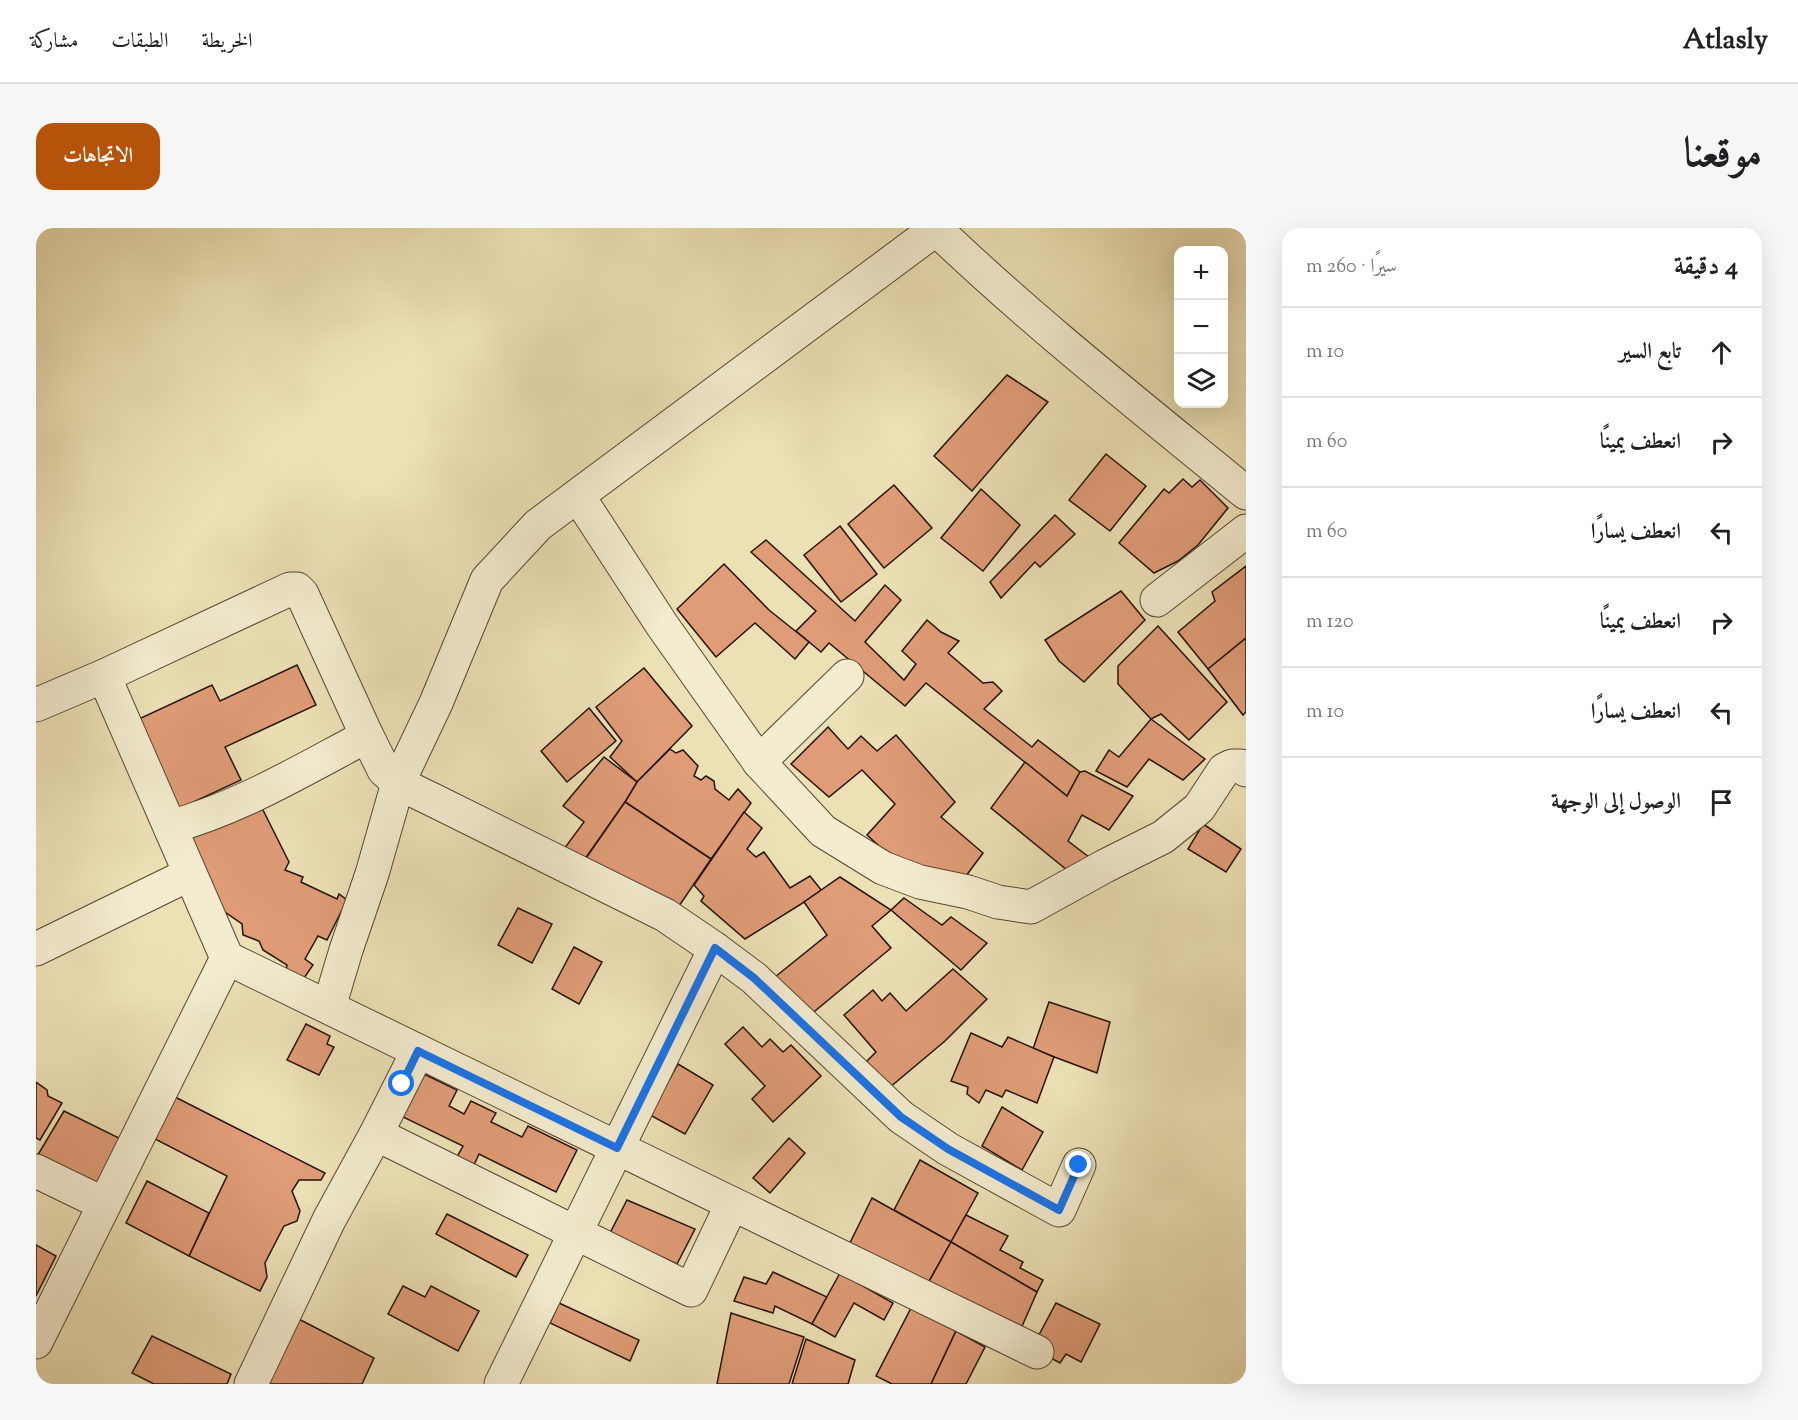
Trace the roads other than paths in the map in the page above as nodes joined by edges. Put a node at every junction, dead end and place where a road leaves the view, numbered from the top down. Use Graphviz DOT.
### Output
graph roads {
  1 [pos="935,229"];
  2 [pos="1246,493"];
  3 [pos="578,496"];
  4 [pos="1246,531"];
  5 [pos="1157,600"];
  6 [pos="104,676"];
  7 [pos="847,676"];
  8 [pos="36,705"];
  9 [pos="368,736"];
  10 [pos="759,762"];
  11 [pos="1246,770"];
  12 [pos="398,783"];
  13 [pos="170,827"];
  14 [pos="190,874"];
  15 [pos="715,948"];
  16 [pos="36,949"];
  17 [pos="227,957"];
  18 [pos="329,1008"];
  19 [pos="418,1051"];
  20 [pos="376,1134"];
  21 [pos="617,1148"];
  22 [pos="1079,1165"];
  23 [pos="36,1172"];
  24 [pos="104,1204"];
  25 [pos="732,1204"];
  26 [pos="575,1233"];
  27 [pos="36,1342"];
  28 [pos="1037,1352"];
  29 [pos="251,1384"];
  30 [pos="501,1384"];
  1 -- 2 [label="street"];
  1 -- 3 [label="street"];
  3 -- 10 [label="street"];
  3 -- 12 [label="street"];
  4 -- 5 [label="street"];
  6 -- 8 [label="street"];
  6 -- 9 [label="street"];
  6 -- 13 [label="street"];
  7 -- 10 [label="street"];
  9 -- 12 [label="street"];
  9 -- 13 [label="street"];
  10 -- 11 [label="street"];
  12 -- 15 [label="street"];
  12 -- 18 [label="street"];
  13 -- 14 [label="street"];
  14 -- 16 [label="street"];
  14 -- 17 [label="street"];
  15 -- 21 [label="street"];
  15 -- 22 [label="street"];
  17 -- 18 [label="street"];
  17 -- 24 [label="street"];
  18 -- 19 [label="street"];
  19 -- 20 [label="street"];
  19 -- 21 [label="street"];
  20 -- 26 [label="street"];
  20 -- 29 [label="street"];
  21 -- 25 [label="street"];
  21 -- 26 [label="street"];
  23 -- 24 [label="street"];
  24 -- 27 [label="street"];
  25 -- 26 [label="street"];
  25 -- 28 [label="street"];
  26 -- 30 [label="street"];
}
